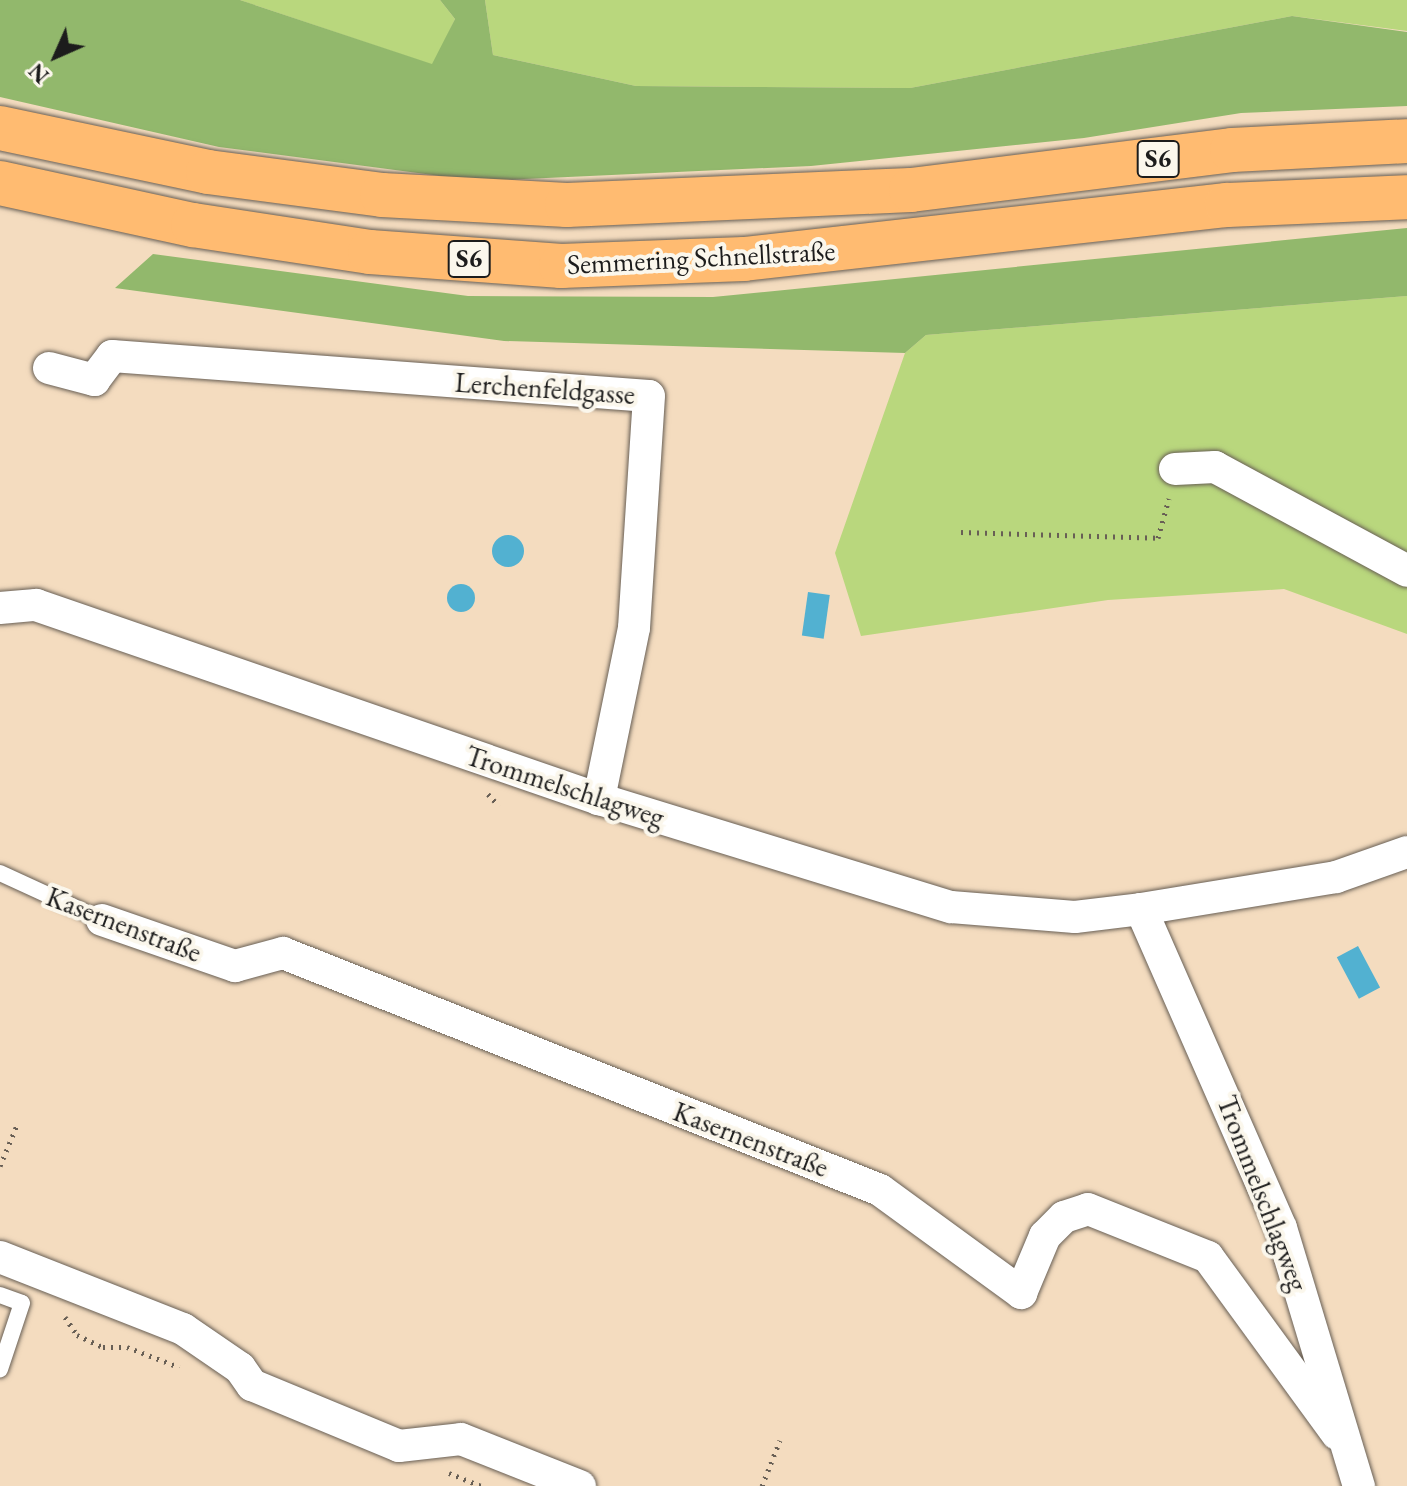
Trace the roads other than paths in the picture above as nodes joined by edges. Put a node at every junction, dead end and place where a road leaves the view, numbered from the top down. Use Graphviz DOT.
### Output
graph roads {
  1 [pos="0,128"];
  2 [pos="1407,141"];
  3 [pos="0,183"];
  4 [pos="1407,197"];
  5 [pos="49,368"];
  6 [pos="1175,469"];
  7 [pos="1407,571"];
  8 [pos="0,608"];
  9 [pos="599,799"];
  10 [pos="1407,852"];
  11 [pos="0,873"];
  12 [pos="1141,909"];
  13 [pos="102,920"];
  14 [pos="0,1257"];
  15 [pos="0,1295"];
  16 [pos="0,1369"];
  17 [pos="1357,1473"];
  18 [pos="580,1486"];
  1 -- 2 [label="highway, Semmering Schnellstraße / S6"];
  3 -- 4 [label="highway, Semmering Schnellstraße / S6"];
  5 -- 9 [label="street, Lerchenfeldgasse"];
  6 -- 7 [label="street"];
  8 -- 9 [label="street, Trommelschlagweg"];
  9 -- 12 [label="street, Trommelschlagweg"];
  10 -- 12 [label="street, Trommelschlagweg"];
  11 -- 13 [label="lane, Kasernenstraße"];
  12 -- 17 [label="street, Trommelschlagweg"];
  13 -- 17 [label="street, Kasernenstraße"];
  14 -- 18 [label="street"];
  15 -- 16 [label="lane"];
}
